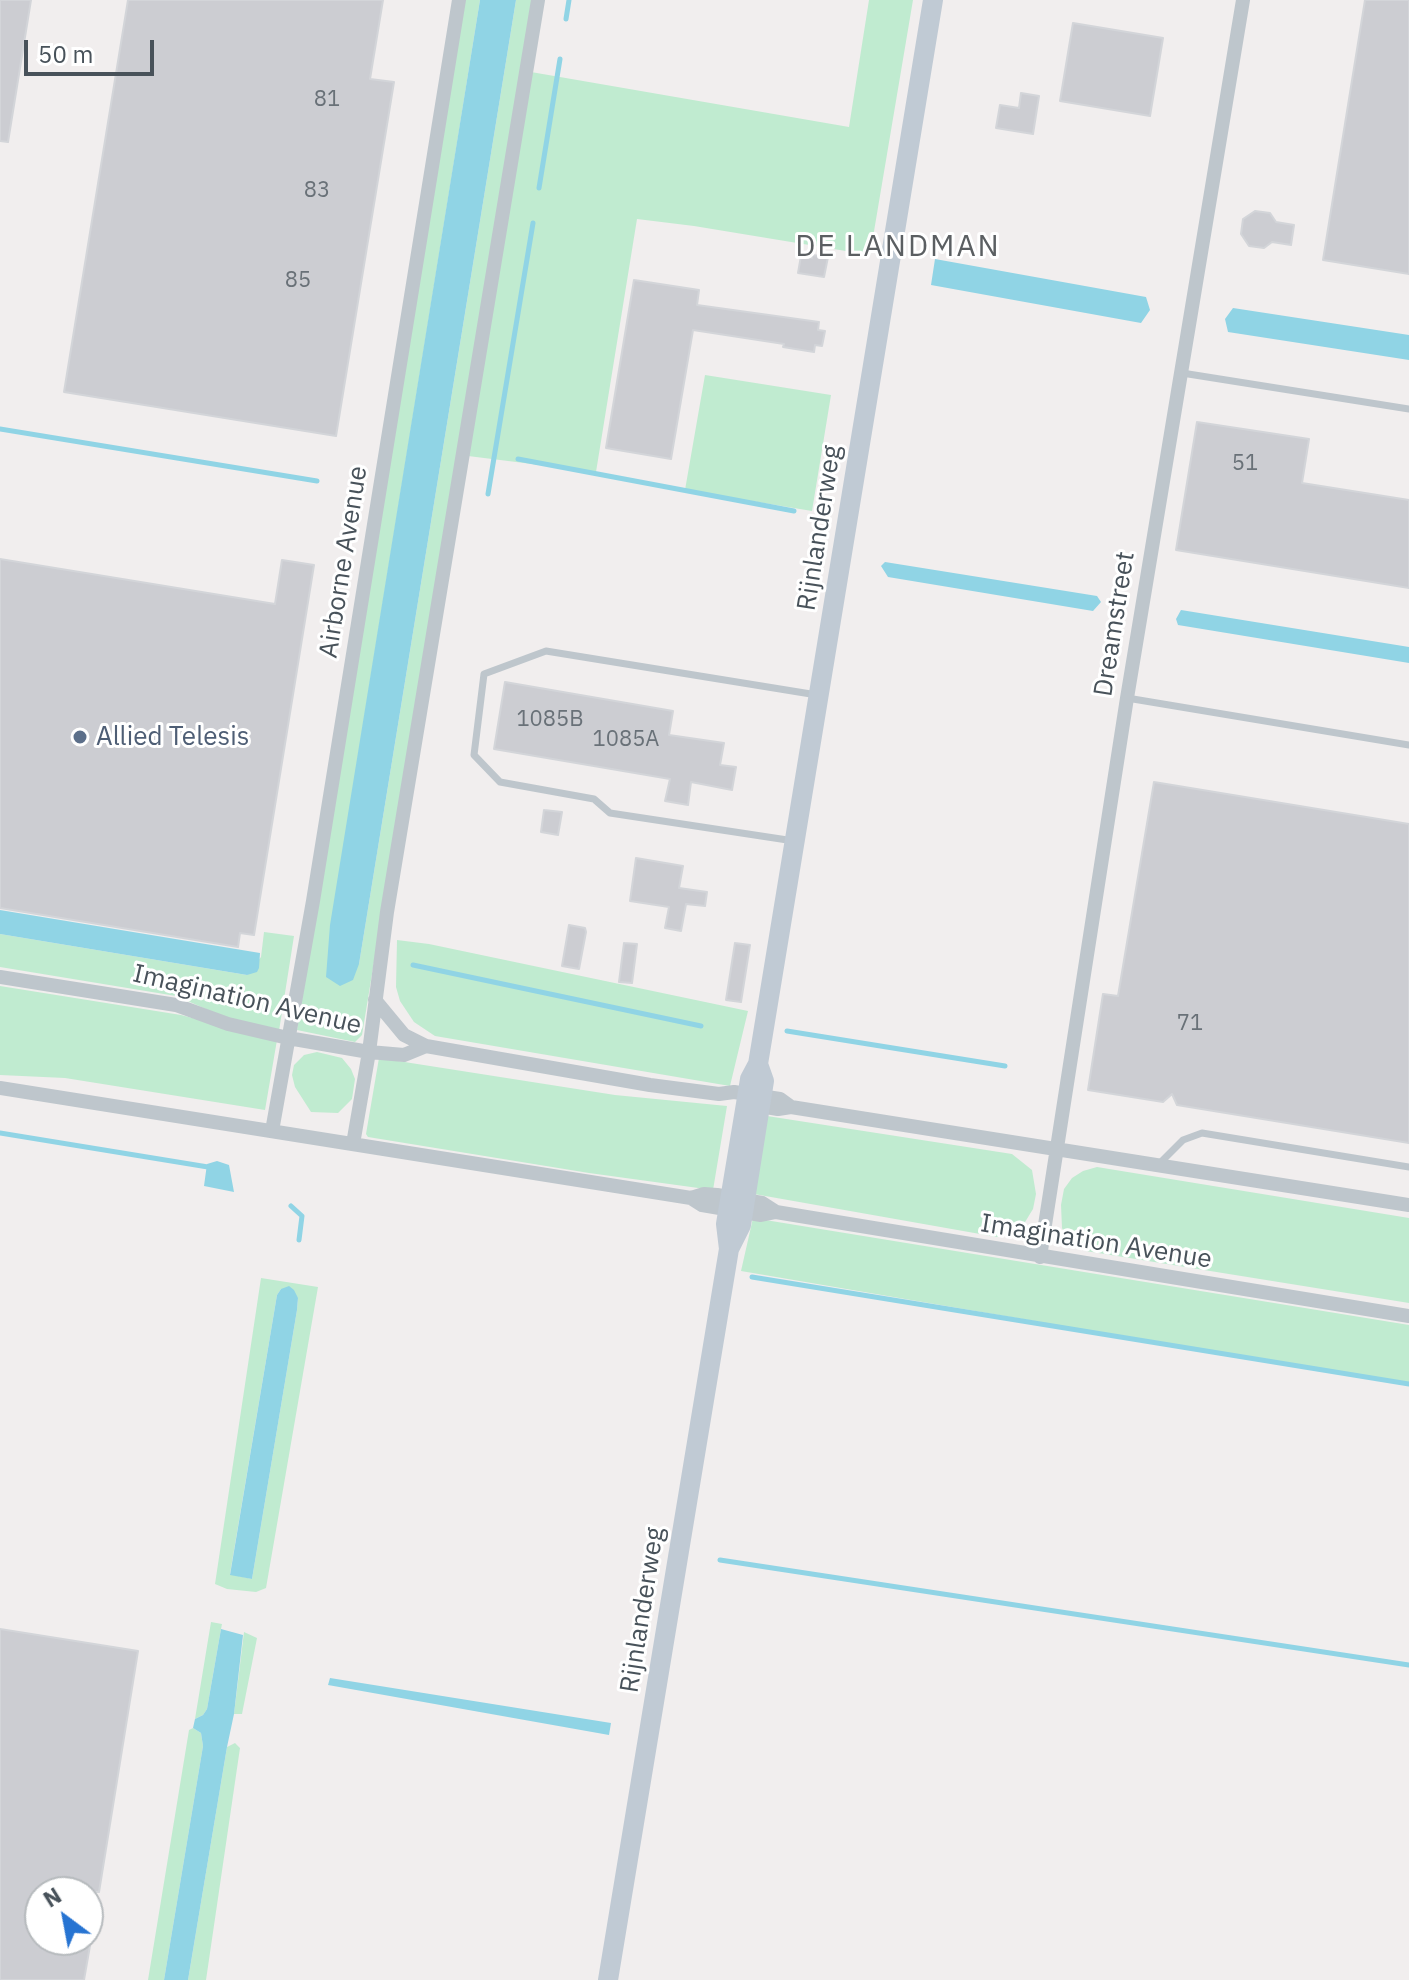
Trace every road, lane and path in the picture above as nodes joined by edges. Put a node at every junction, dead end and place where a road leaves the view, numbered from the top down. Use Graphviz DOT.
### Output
graph roads {
  1 [pos="459,0"];
  2 [pos="538,0"];
  3 [pos="933,0"];
  4 [pos="1243,0"];
  5 [pos="1181,372"];
  6 [pos="1409,409"];
  7 [pos="819,696"];
  8 [pos="1127,698"];
  9 [pos="1409,745"];
  10 [pos="795,841"];
  11 [pos="0,977"];
  12 [pos="375,1000"];
  13 [pos="288,1038"];
  14 [pos="426,1046"];
  15 [pos="369,1052"];
  16 [pos="0,1088"];
  17 [pos="754,1100"];
  18 [pos="272,1131"];
  19 [pos="353,1144"];
  20 [pos="1056,1150"];
  21 [pos="1158,1165"];
  22 [pos="1409,1167"];
  23 [pos="737,1205"];
  24 [pos="1409,1205"];
  25 [pos="1040,1257"];
  26 [pos="1409,1316"];
  27 [pos="608,1980"];
  1 -- 13 [label="street, Airborne Avenue"];
  2 -- 12 [label="street"];
  3 -- 7 [label="street, Rijnlanderweg"];
  4 -- 5 [label="street, Dreamstreet"];
  5 -- 6 [label="lane"];
  5 -- 8 [label="street, Dreamstreet"];
  7 -- 10 [label="street, Rijnlanderweg"];
  7 -- 10 [label="lane"];
  8 -- 9 [label="lane"];
  8 -- 20 [label="street, Dreamstreet"];
  10 -- 17 [label="street, Rijnlanderweg"];
  11 -- 13 [label="street, Imagination Avenue"];
  12 -- 14 [label="street"];
  12 -- 15 [label="street"];
  13 -- 15 [label="street, Imagination Avenue"];
  13 -- 18 [label="street, Airborne Avenue"];
  14 -- 15 [label="street, Imagination Avenue"];
  14 -- 17 [label="street, Imagination Avenue"];
  15 -- 19 [label="street"];
  16 -- 18 [label="street, Imagination Avenue"];
  17 -- 20 [label="street, Imagination Avenue"];
  17 -- 23 [label="street, Rijnlanderweg"];
  18 -- 19 [label="street, Imagination Avenue"];
  19 -- 23 [label="street, Imagination Avenue"];
  20 -- 21 [label="street, Imagination Avenue"];
  20 -- 25 [label="street, Dreamstreet"];
  21 -- 22 [label="lane"];
  21 -- 24 [label="street, Imagination Avenue"];
  23 -- 25 [label="street, Imagination Avenue"];
  23 -- 27 [label="street, Rijnlanderweg"];
  25 -- 26 [label="street, Imagination Avenue"];
}
